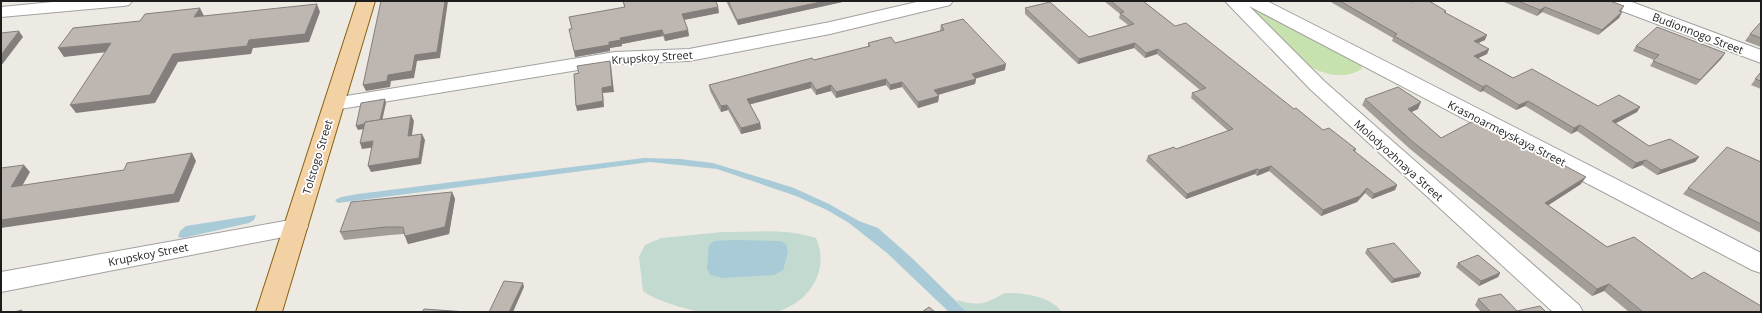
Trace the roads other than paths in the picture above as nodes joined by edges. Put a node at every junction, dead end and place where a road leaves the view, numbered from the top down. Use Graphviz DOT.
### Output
graph roads {
  1 [pos="123,1"];
  2 [pos="366,1"];
  3 [pos="944,1"];
  4 [pos="1234,1"];
  5 [pos="1253,1"];
  6 [pos="1612,1"];
  7 [pos="1,12"];
  8 [pos="1761,57"];
  9 [pos="334,104"];
  10 [pos="296,227"];
  11 [pos="1761,264"];
  12 [pos="1,282"];
  13 [pos="269,312"];
  14 [pos="1570,312"];
  1 -- 7 [label="street"];
  2 -- 9 [label="main road, Tolstogo Street"];
  3 -- 9 [label="street, Krupskoy Street"];
  4 -- 14 [label="street, Molodyozhnaya Street"];
  5 -- 11 [label="street, Krasnoarmeyskaya Street"];
  6 -- 8 [label="street, Budionnogo Street"];
  9 -- 10 [label="main road, Tolstogo Street"];
  10 -- 12 [label="street, Krupskoy Street"];
  10 -- 13 [label="main road, Tolstogo Street"];
}
